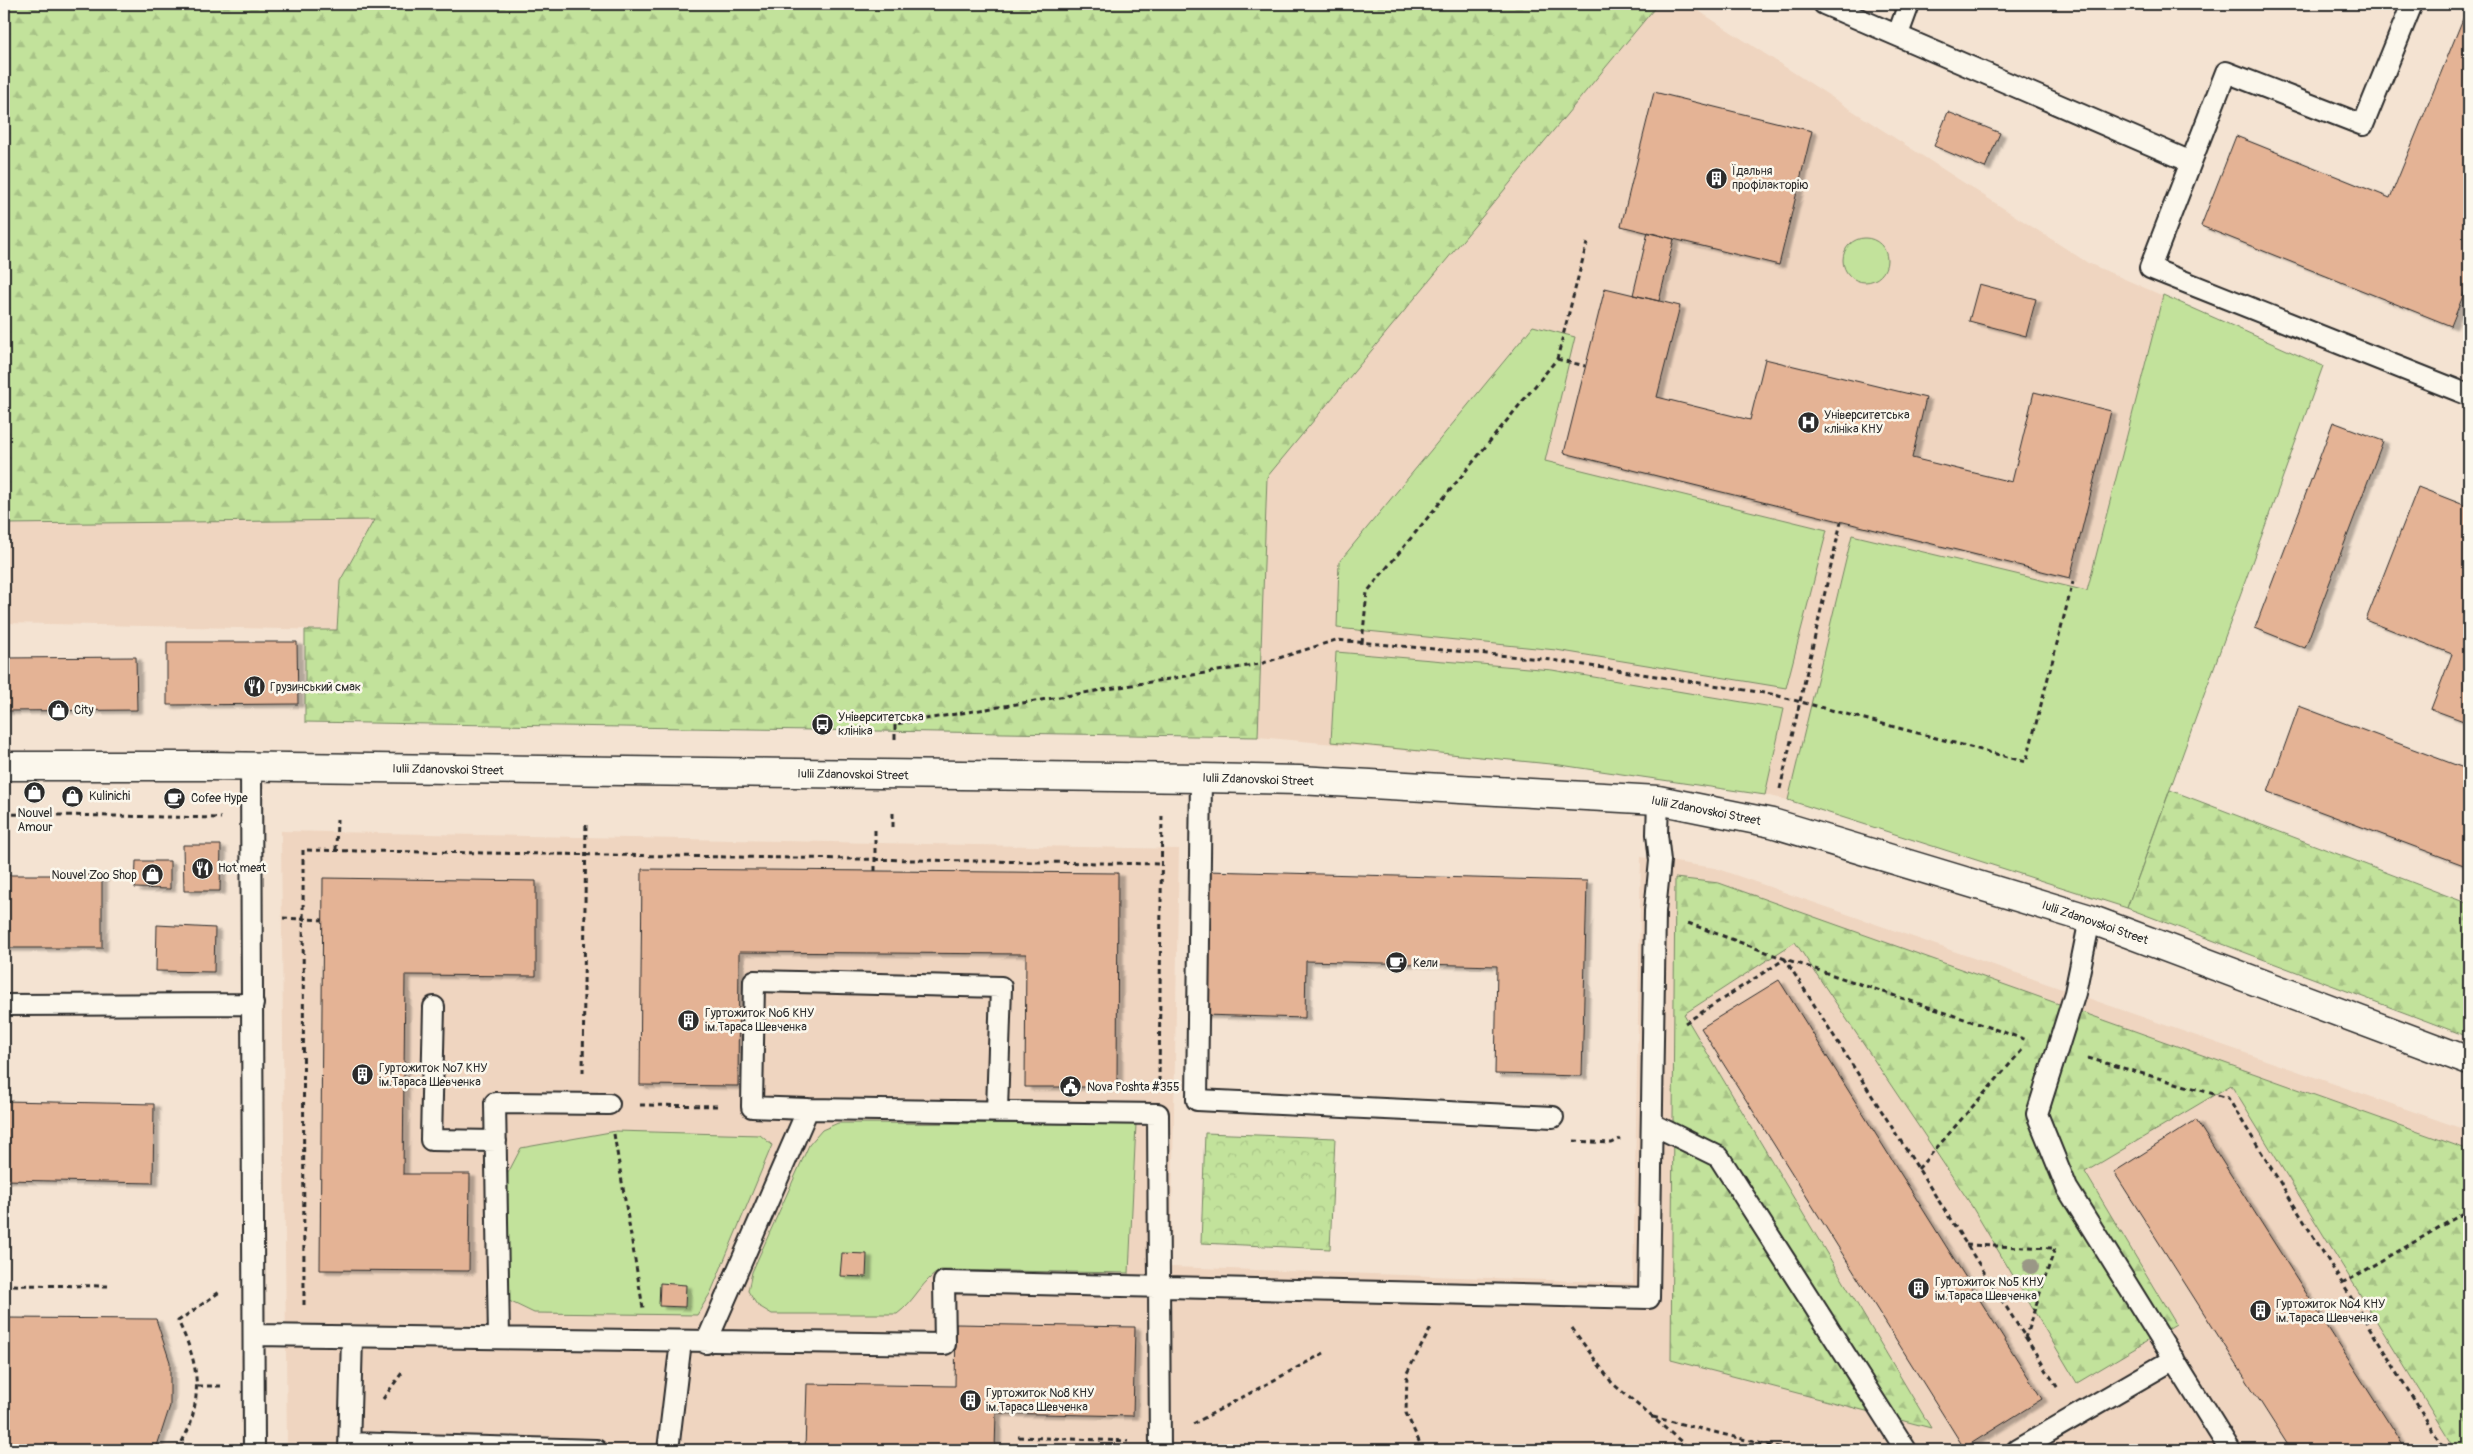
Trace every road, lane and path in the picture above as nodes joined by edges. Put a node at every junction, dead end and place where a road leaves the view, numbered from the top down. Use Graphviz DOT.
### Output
graph roads {
  1 [pos="1824,4"];
  2 [pos="1909,4"];
  3 [pos="2412,4"];
  4 [pos="1898,34"];
  5 [pos="2191,162"];
  6 [pos="1587,243"];
  7 [pos="1557,359"];
  8 [pos="1585,366"];
  9 [pos="2469,394"];
  10 [pos="1840,522"];
  11 [pos="2073,582"];
  12 [pos="1362,643"];
  13 [pos="1799,702"];
  14 [pos="895,724"];
  15 [pos="4,766"];
  16 [pos="251,766"];
  17 [pos="1163,778"];
  18 [pos="1201,778"];
  19 [pos="1658,800"];
  20 [pos="4,814"];
  21 [pos="252,818"];
  22 [pos="337,819"];
  23 [pos="586,822"];
  24 [pos="1772,823"];
  25 [pos="875,826"];
  26 [pos="336,850"];
  27 [pos="585,855"];
  28 [pos="875,860"];
  29 [pos="1162,864"];
  30 [pos="875,871"];
  31 [pos="1655,911"];
  32 [pos="252,916"];
  33 [pos="303,919"];
  34 [pos="323,920"];
  35 [pos="2090,920"];
  36 [pos="1785,959"];
  37 [pos="253,1004"];
  38 [pos="4,1005"];
  39 [pos="434,1007"];
  40 [pos="1653,1044"];
  41 [pos="2057,1050"];
  42 [pos="2469,1062"];
  43 [pos="583,1104"];
  44 [pos="608,1104"];
  45 [pos="752,1107"];
  46 [pos="808,1109"];
  47 [pos="997,1110"];
  48 [pos="1158,1114"];
  49 [pos="1552,1117"];
  50 [pos="1652,1124"];
  51 [pos="496,1141"];
  52 [pos="1918,1170"];
  53 [pos="2469,1210"];
  54 [pos="1966,1244"];
  55 [pos="4,1284"];
  56 [pos="2342,1284"];
  57 [pos="110,1286"];
  58 [pos="225,1288"];
  59 [pos="1158,1288"];
  60 [pos="1449,1294"];
  61 [pos="1549,1296"];
  62 [pos="254,1335"];
  63 [pos="304,1336"];
  64 [pos="352,1337"];
  65 [pos="428,1337"];
  66 [pos="499,1338"];
  67 [pos="2025,1338"];
  68 [pos="649,1341"];
  69 [pos="681,1341"];
  70 [pos="706,1343"];
  71 [pos="1324,1352"];
  72 [pos="2174,1359"];
  73 [pos="198,1386"];
  74 [pos="224,1386"];
  75 [pos="1653,1416"];
  76 [pos="2076,1416"];
  77 [pos="1018,1437"];
  78 [pos="1160,1446"];
  79 [pos="350,1447"];
  80 [pos="178,1450"];
  81 [pos="254,1450"];
  82 [pos="596,1450"];
  83 [pos="668,1450"];
  84 [pos="1423,1450"];
  85 [pos="1691,1450"];
  86 [pos="1787,1450"];
  87 [pos="1906,1450"];
  88 [pos="2016,1450"];
  89 [pos="2230,1450"];
  90 [pos="2445,1450"];
  1 -- 4 [label="lane"];
  2 -- 4 [label="lane"];
  3 -- 5 [label="lane"];
  4 -- 5 [label="lane"];
  5 -- 9 [label="lane"];
  6 -- 7 [label="path"];
  7 -- 8 [label="path"];
  7 -- 12 [label="path"];
  10 -- 13 [label="path"];
  11 -- 13 [label="path"];
  12 -- 13 [label="path"];
  12 -- 14 [label="path"];
  13 -- 24 [label="path"];
  15 -- 16 [label="street, Iulii Zdanovskoi Street"];
  16 -- 17 [label="street, Iulii Zdanovskoi Street"];
  16 -- 21 [label="lane"];
  17 -- 18 [label="street, Iulii Zdanovskoi Street"];
  17 -- 29 [label="path"];
  18 -- 19 [label="street, Iulii Zdanovskoi Street"];
  18 -- 49 [label="lane"];
  19 -- 24 [label="street, Iulii Zdanovskoi Street"];
  19 -- 31 [label="lane"];
  20 -- 21 [label="path"];
  21 -- 32 [label="lane"];
  22 -- 26 [label="path"];
  23 -- 27 [label="path"];
  24 -- 35 [label="street, Iulii Zdanovskoi Street"];
  25 -- 28 [label="path"];
  26 -- 27 [label="path"];
  26 -- 33 [label="path"];
  27 -- 28 [label="path"];
  27 -- 43 [label="path"];
  28 -- 29 [label="path"];
  28 -- 30 [label="path"];
  29 -- 48 [label="path"];
  31 -- 36 [label="path"];
  31 -- 40 [label="lane"];
  32 -- 33 [label="path"];
  32 -- 37 [label="lane"];
  33 -- 34 [label="path"];
  33 -- 63 [label="path"];
  35 -- 41 [label="lane"];
  35 -- 42 [label="street, Iulii Zdanovskoi Street"];
  36 -- 40 [label="path"];
  36 -- 52 [label="path"];
  36 -- 52 [label="path"];
  37 -- 38 [label="lane"];
  37 -- 62 [label="lane"];
  39 -- 51 [label="lane"];
  40 -- 50 [label="lane"];
  41 -- 56 [label="path"];
  41 -- 72 [label="lane"];
  43 -- 44 [label="lane"];
  43 -- 51 [label="lane"];
  44 -- 45 [label="path"];
  44 -- 68 [label="path"];
  45 -- 46 [label="lane"];
  45 -- 47 [label="lane"];
  46 -- 47 [label="lane"];
  46 -- 70 [label="lane"];
  47 -- 48 [label="lane"];
  48 -- 59 [label="lane"];
  49 -- 50 [label="path"];
  50 -- 61 [label="lane"];
  50 -- 87 [label="lane"];
  51 -- 66 [label="lane"];
  52 -- 54 [label="path"];
  53 -- 56 [label="path"];
  54 -- 67 [label="path"];
  54 -- 67 [label="path"];
  55 -- 57 [label="path"];
  56 -- 90 [label="path"];
  58 -- 73 [label="path"];
  59 -- 60 [label="lane"];
  59 -- 70 [label="lane"];
  59 -- 78 [label="lane"];
  60 -- 61 [label="lane"];
  60 -- 84 [label="path"];
  61 -- 75 [label="path"];
  62 -- 63 [label="lane"];
  62 -- 81 [label="lane"];
  63 -- 64 [label="lane"];
  64 -- 65 [label="lane"];
  64 -- 79 [label="lane"];
  65 -- 66 [label="lane"];
  65 -- 79 [label="path"];
  66 -- 68 [label="lane"];
  67 -- 76 [label="path"];
  68 -- 69 [label="lane"];
  69 -- 70 [label="lane"];
  69 -- 83 [label="lane"];
  71 -- 78 [label="path"];
  72 -- 76 [label="lane"];
  72 -- 89 [label="lane"];
  73 -- 74 [label="path"];
  73 -- 80 [label="path"];
  75 -- 85 [label="path"];
  75 -- 86 [label="path"];
  76 -- 88 [label="lane"];
  77 -- 78 [label="path"];
  79 -- 82 [label="lane"];
}
